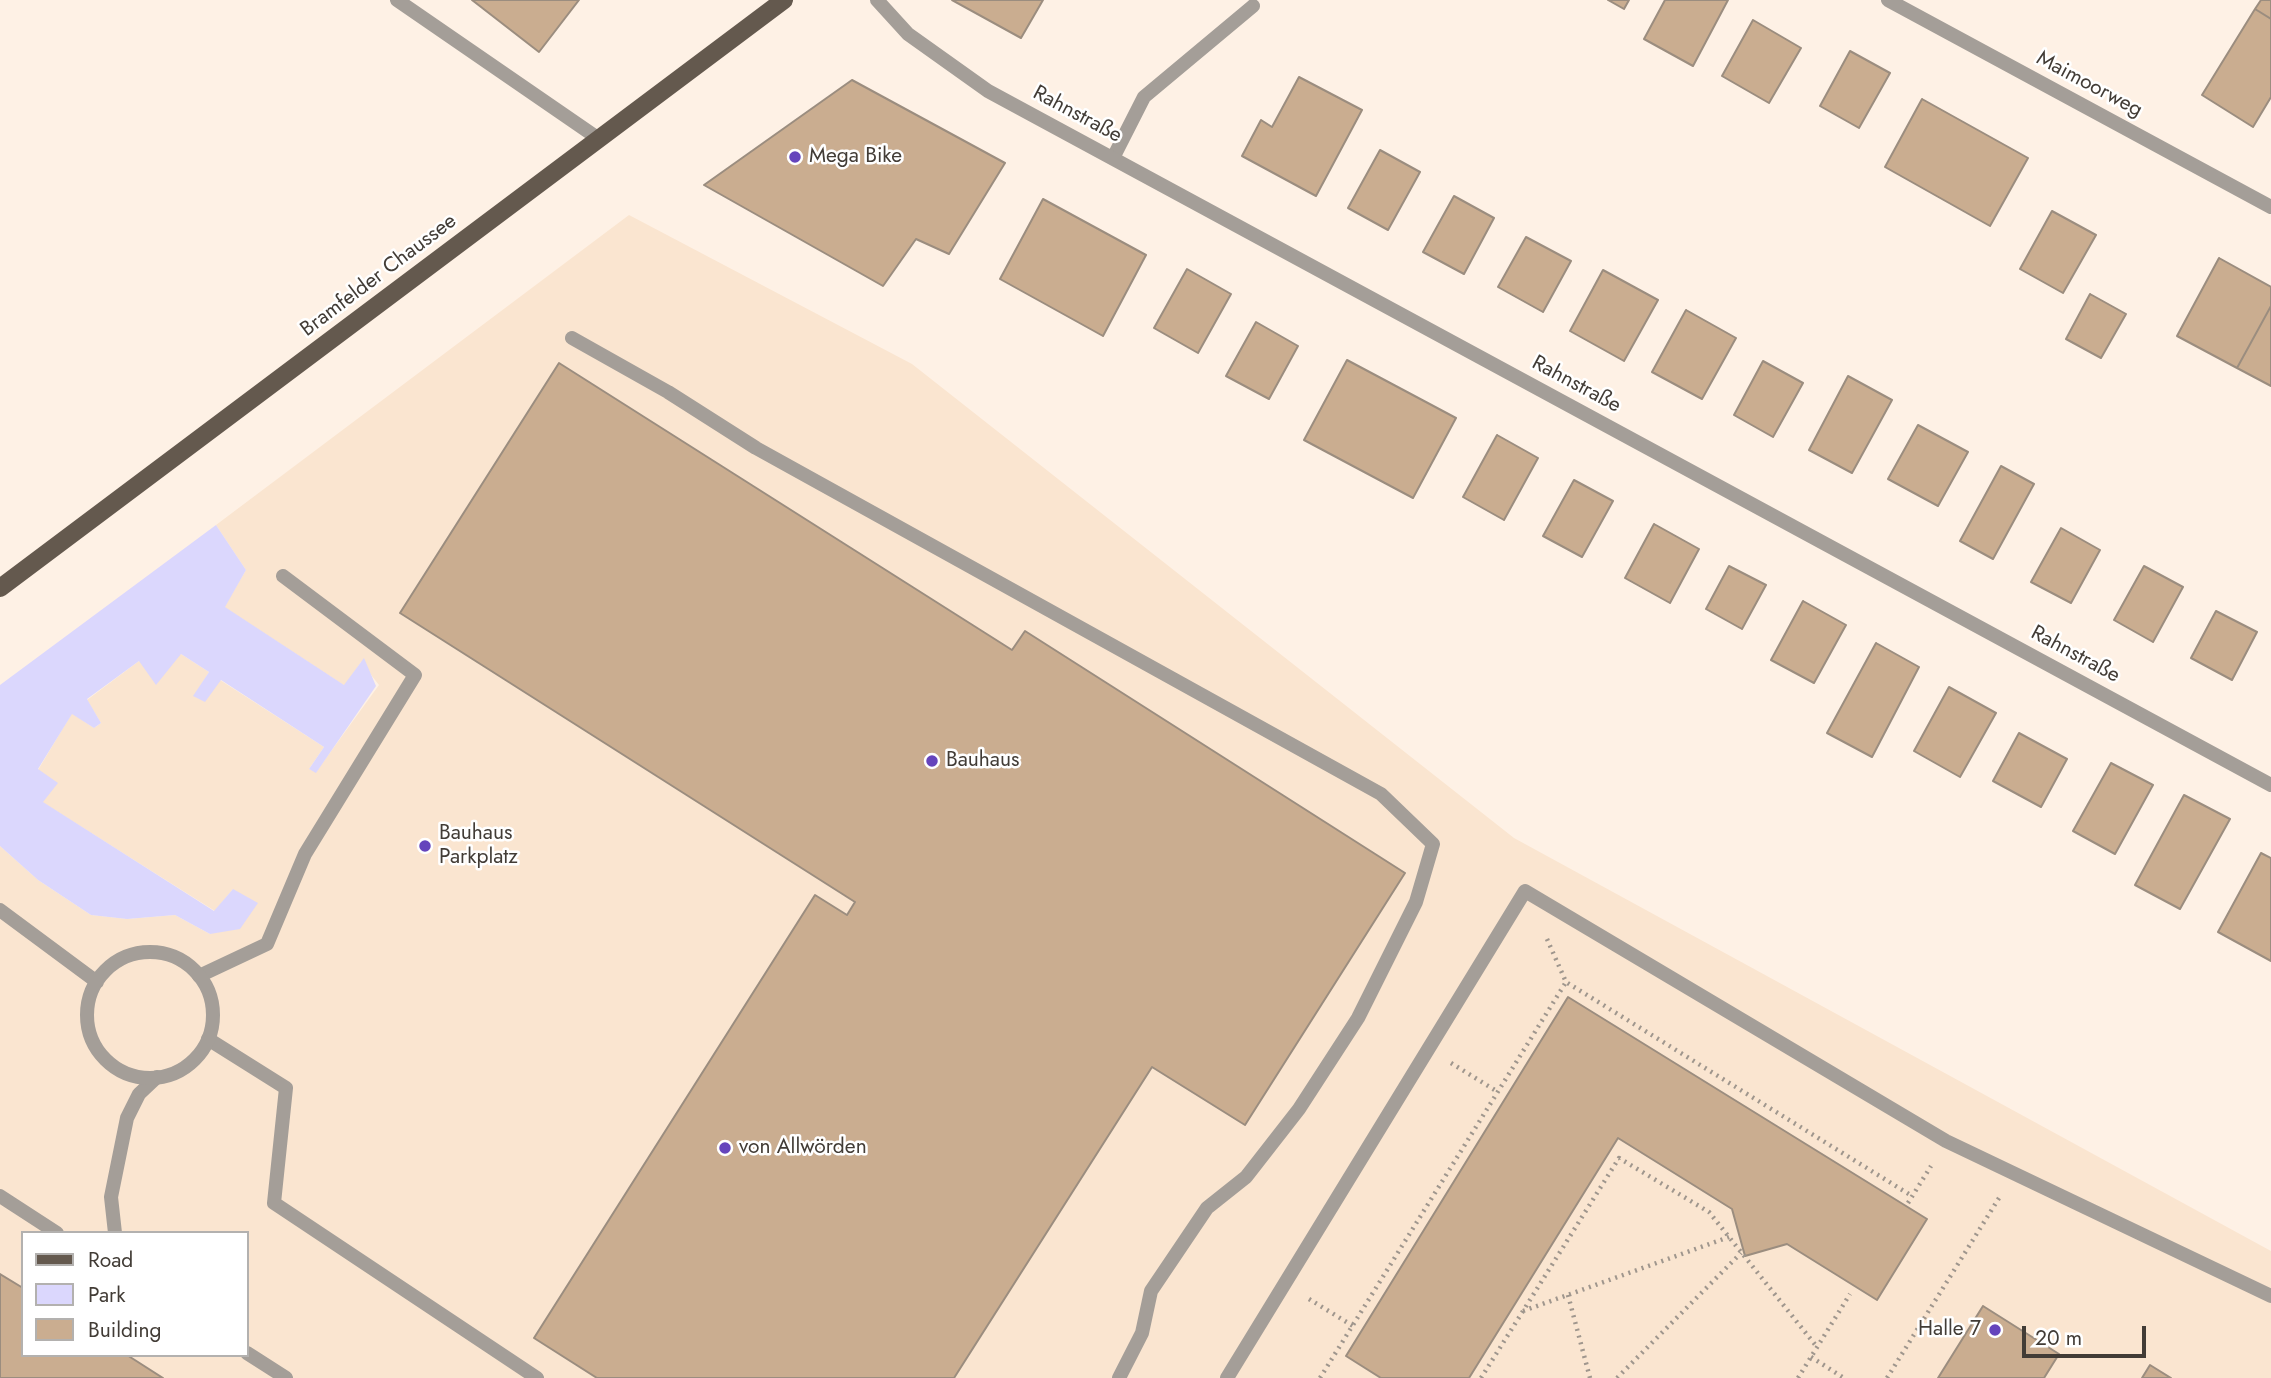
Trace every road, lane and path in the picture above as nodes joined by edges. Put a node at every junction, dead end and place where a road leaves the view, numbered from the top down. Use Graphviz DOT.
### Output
graph roads {
  1 [pos="397,0"];
  2 [pos="784,0"];
  3 [pos="877,0"];
  4 [pos="1888,0"];
  5 [pos="1253,6"];
  6 [pos="599,139"];
  7 [pos="1114,158"];
  8 [pos="2271,206"];
  9 [pos="572,338"];
  10 [pos="283,576"];
  11 [pos="0,588"];
  12 [pos="2271,785"];
  13 [pos="0,911"];
  14 [pos="1546,937"];
  15 [pos="199,976"];
  16 [pos="97,982"];
  17 [pos="1566,982"];
  18 [pos="208,1039"];
  19 [pos="1429,1049"];
  20 [pos="157,1077"];
  21 [pos="1498,1092"];
  22 [pos="1947,1142"];
  23 [pos="2014,1173"];
  24 [pos="0,1196"];
  25 [pos="1912,1196"];
  26 [pos="1908,1203"];
  27 [pos="54,1231"];
  28 [pos="115,1231"];
  29 [pos="1729,1237"];
  30 [pos="1741,1253"];
  31 [pos="1285,1284"];
  32 [pos="1850,1294"];
  33 [pos="1567,1295"];
  34 [pos="2271,1296"];
  35 [pos="1523,1311"];
  36 [pos="1353,1326"];
  37 [pos="1817,1347"];
  38 [pos="248,1354"];
  39 [pos="1811,1357"];
  40 [pos="286,1378"];
  41 [pos="537,1378"];
  42 [pos="1119,1378"];
  43 [pos="1227,1378"];
  44 [pos="1320,1378"];
  45 [pos="1481,1378"];
  46 [pos="1590,1378"];
  47 [pos="1617,1378"];
  48 [pos="1798,1378"];
  49 [pos="1844,1378"];
  50 [pos="1886,1378"];
  1 -- 6 [label="street"];
  2 -- 6 [label="main road, Bramfelder Chaussee"];
  3 -- 7 [label="street, Rahnstraße"];
  4 -- 8 [label="street, Maimoorweg"];
  5 -- 7 [label="street"];
  6 -- 11 [label="main road, Bramfelder Chaussee"];
  7 -- 12 [label="street, Rahnstraße"];
  9 -- 42 [label="street"];
  10 -- 15 [label="street"];
  13 -- 16 [label="street"];
  14 -- 17 [label="path"];
  15 -- 16 [label="street"];
  15 -- 18 [label="street"];
  16 -- 20 [label="street"];
  17 -- 21 [label="path"];
  17 -- 25 [label="path"];
  18 -- 20 [label="street"];
  18 -- 41 [label="street"];
  19 -- 21 [label="path"];
  19 -- 22 [label="street"];
  19 -- 31 [label="street"];
  20 -- 28 [label="street"];
  21 -- 36 [label="path"];
  22 -- 23 [label="street"];
  22 -- 25 [label="path"];
  23 -- 34 [label="street"];
  23 -- 50 [label="path"];
  24 -- 27 [label="street"];
  25 -- 26 [label="path"];
  29 -- 30 [label="path"];
  29 -- 33 [label="path"];
  29 -- 35 [label="path"];
  30 -- 37 [label="path"];
  30 -- 47 [label="path"];
  31 -- 36 [label="path"];
  31 -- 43 [label="street"];
  32 -- 37 [label="path"];
  33 -- 35 [label="path"];
  33 -- 46 [label="path"];
  35 -- 45 [label="path"];
  36 -- 44 [label="path"];
  37 -- 39 [label="path"];
  38 -- 40 [label="street"];
  39 -- 48 [label="path"];
  39 -- 49 [label="path"];
}
